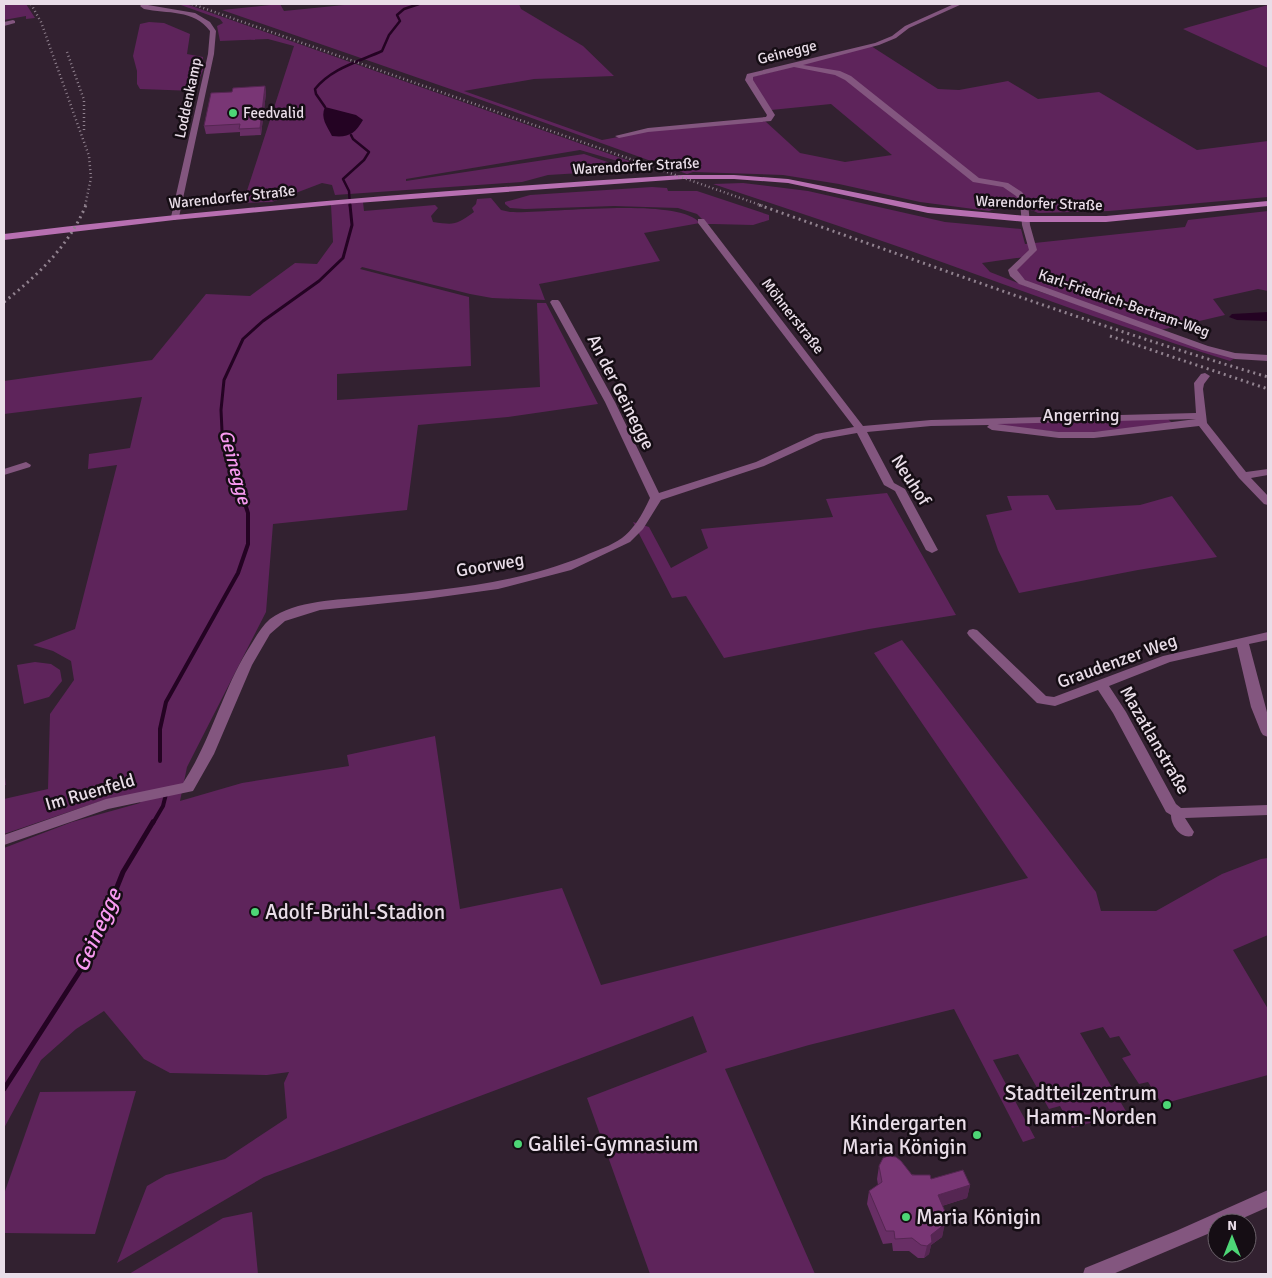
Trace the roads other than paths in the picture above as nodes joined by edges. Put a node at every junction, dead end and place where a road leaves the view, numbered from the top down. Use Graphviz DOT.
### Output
graph roads {
  1 [pos="145,4"];
  2 [pos="162,4"];
  3 [pos="959,4"];
  4 [pos="171,10"];
  5 [pos="12,22"];
  6 [pos="4,24"];
  7 [pos="806,64"];
  8 [pos="620,136"];
  9 [pos="1268,204"];
  10 [pos="175,217"];
  11 [pos="1026,219"];
  12 [pos="701,221"];
  13 [pos="4,237"];
  14 [pos="555,302"];
  15 [pos="1266,357"];
  16 [pos="1205,376"];
  17 [pos="1201,419"];
  18 [pos="960,422"];
  19 [pos="860,429"];
  20 [pos="26,465"];
  21 [pos="4,472"];
  22 [pos="1268,472"];
  23 [pos="1243,476"];
  24 [pos="656,498"];
  25 [pos="1268,502"];
  26 [pos="932,550"];
  27 [pos="973,633"];
  28 [pos="1268,636"];
  29 [pos="1242,642"];
  30 [pos="1101,684"];
  31 [pos="1268,732"];
  32 [pos="188,787"];
  33 [pos="1268,810"];
  34 [pos="1178,814"];
  35 [pos="1187,832"];
  36 [pos="4,840"];
  37 [pos="1268,1198"];
  38 [pos="1092,1274"];
  1 -- 4 [label="street, Loddenkamp"];
  2 -- 4 [label="street, Loddenkamp"];
  3 -- 7 [label="street, Geinegge"];
  4 -- 10 [label="street, Loddenkamp"];
  5 -- 6 [label="street"];
  7 -- 8 [label="street, Geinegge"];
  7 -- 11 [label="street"];
  9 -- 11 [label="street, Warendorfer Straße"];
  10 -- 11 [label="street, Warendorfer Straße"];
  10 -- 13 [label="street, Warendorfer Straße"];
  11 -- 15 [label="street, Karl-Friedrich-Bertram-Weg"];
  12 -- 19 [label="street, Möhnerstraße"];
  14 -- 24 [label="street, An der Geinegge"];
  16 -- 17 [label="street"];
  17 -- 18 [label="street, Angerring"];
  17 -- 18 [label="street, Angerring"];
  17 -- 23 [label="street"];
  18 -- 19 [label="street, Angerring"];
  19 -- 24 [label="street"];
  19 -- 26 [label="street, Neuhof"];
  20 -- 21 [label="street"];
  22 -- 23 [label="street"];
  23 -- 25 [label="street"];
  24 -- 32 [label="street, Goorweg"];
  27 -- 30 [label="street, Graudenzer Weg"];
  28 -- 29 [label="street, Graudenzer Weg"];
  29 -- 30 [label="street, Graudenzer Weg"];
  29 -- 31 [label="street"];
  30 -- 34 [label="street, Mazatlanstraße"];
  32 -- 36 [label="street, Im Ruenfeld"];
  33 -- 34 [label="street, Mazatlanstraße"];
  34 -- 35 [label="street, Mazatlanstraße"];
  37 -- 38 [label="street"];
}
